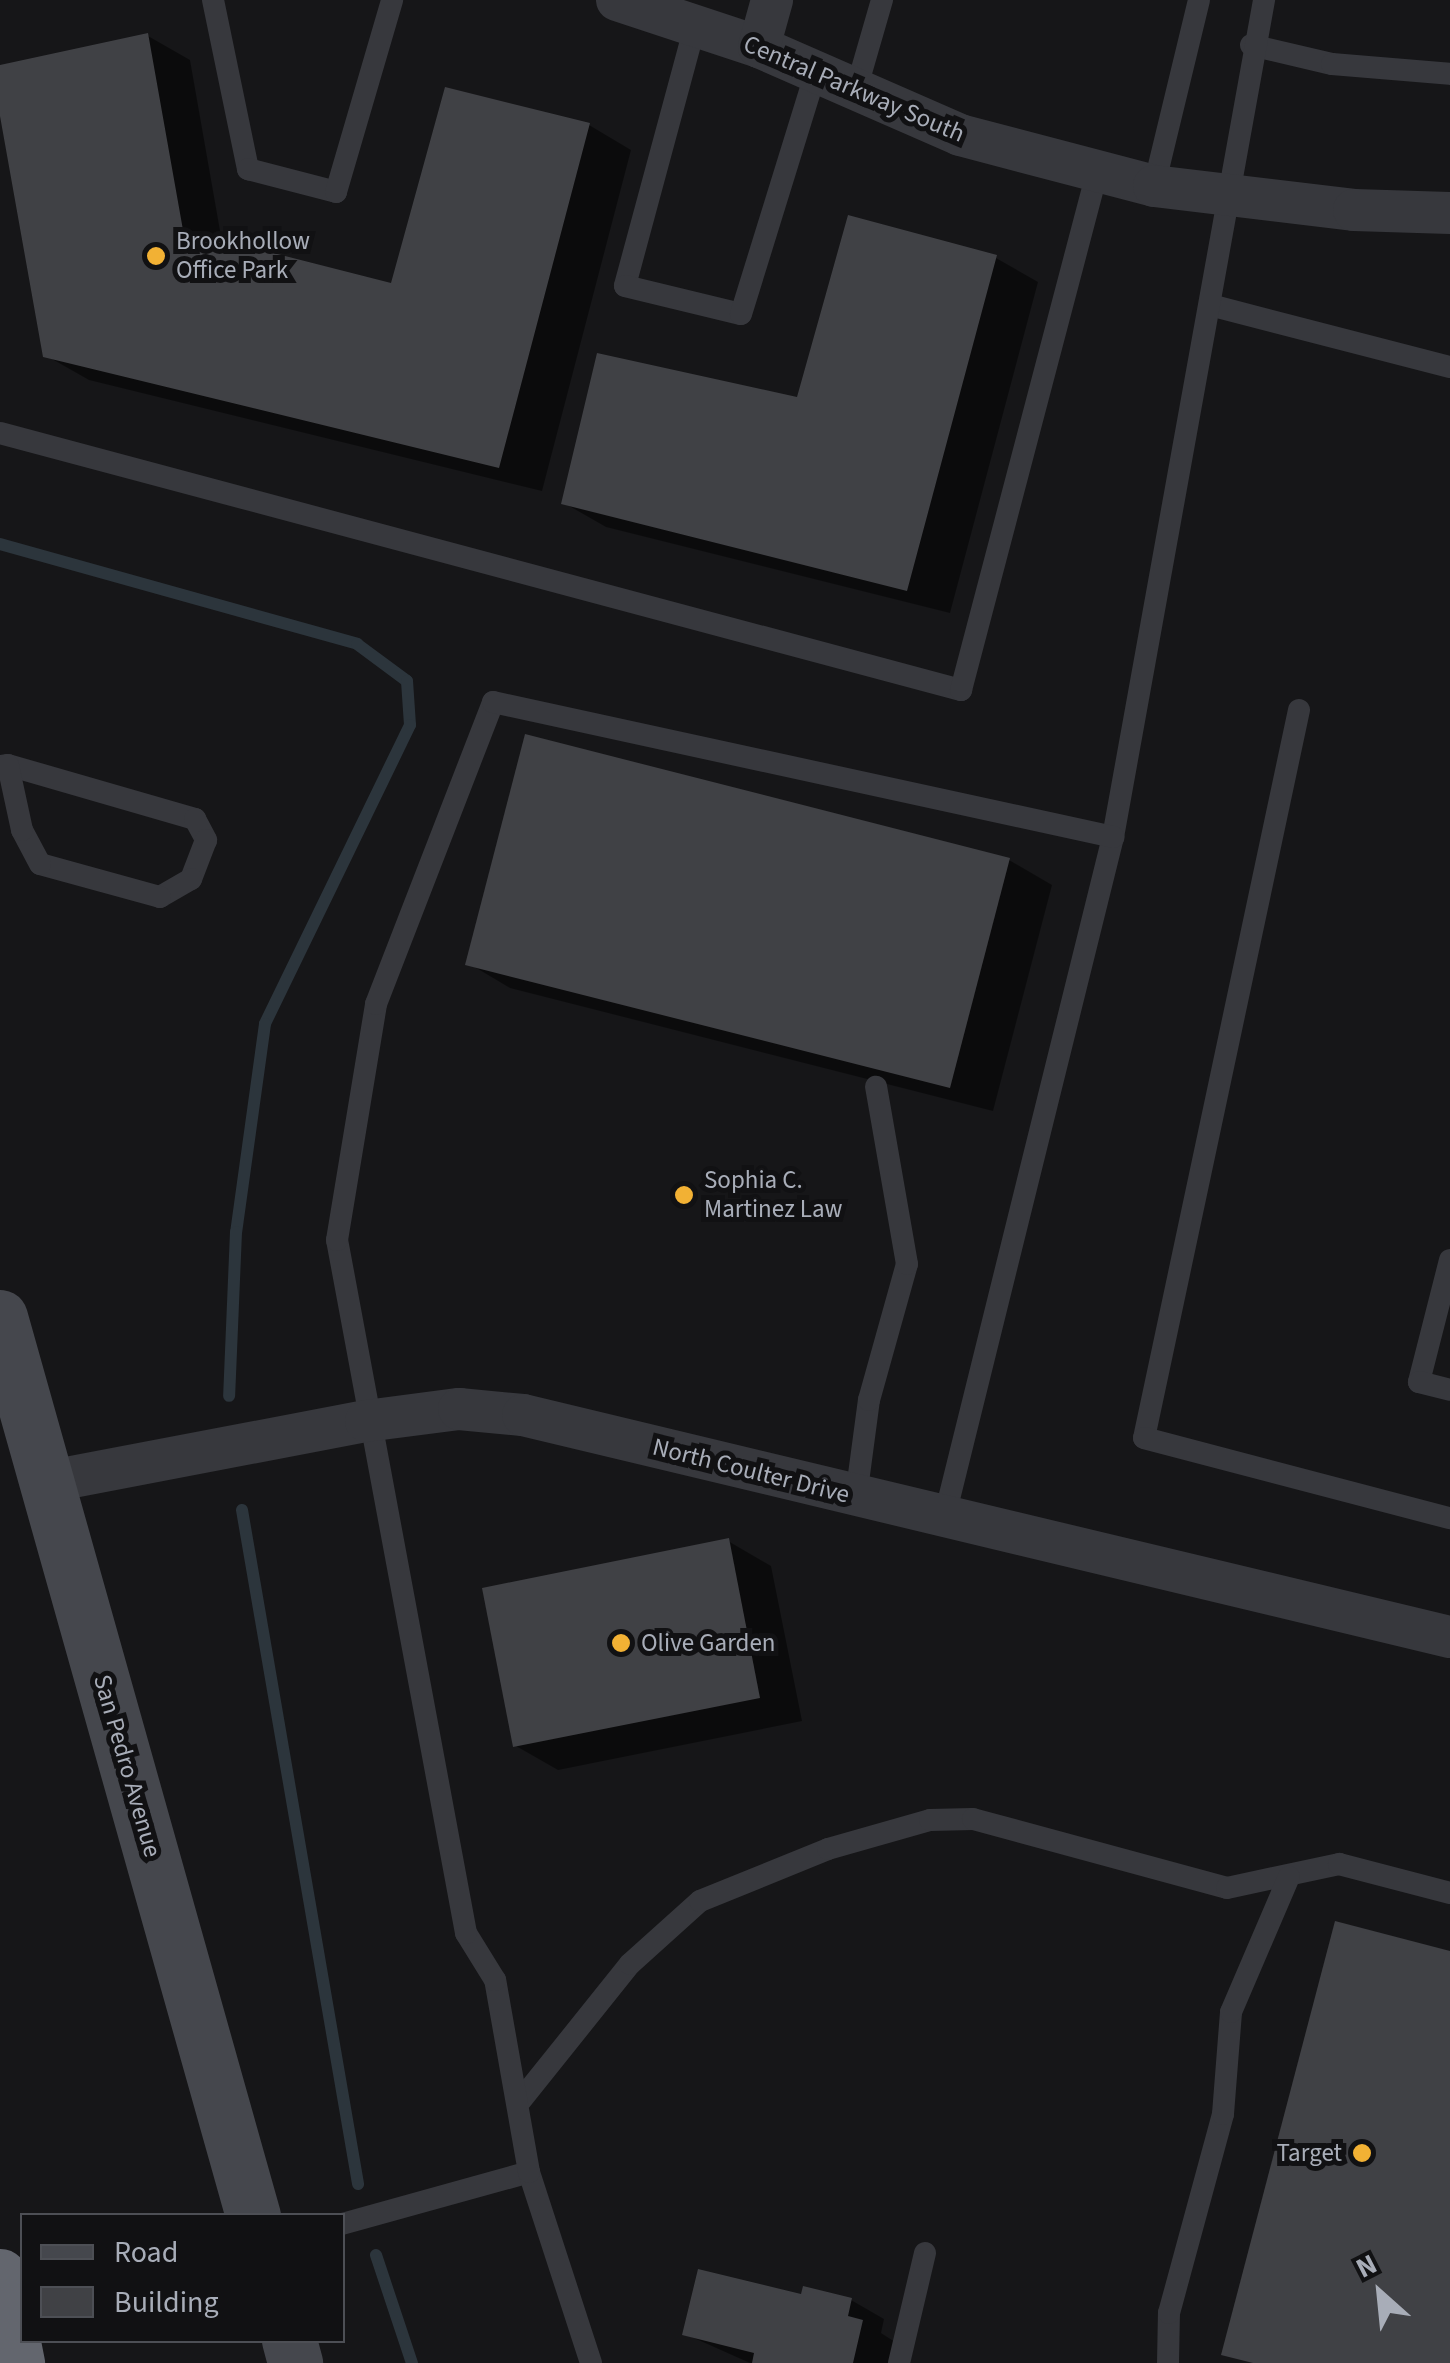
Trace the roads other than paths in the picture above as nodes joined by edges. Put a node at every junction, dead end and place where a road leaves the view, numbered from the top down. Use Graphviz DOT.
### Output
graph roads {
  1 [pos="213,0"];
  2 [pos="392,0"];
  3 [pos="616,0"];
  4 [pos="772,0"];
  5 [pos="882,0"];
  6 [pos="1199,0"];
  7 [pos="1264,0"];
  8 [pos="695,26"];
  9 [pos="1252,45"];
  10 [pos="759,47"];
  11 [pos="816,72"];
  12 [pos="1450,74"];
  13 [pos="856,90"];
  14 [pos="1098,169"];
  15 [pos="1154,186"];
  16 [pos="1232,194"];
  17 [pos="1450,213"];
  18 [pos="1210,305"];
  19 [pos="1450,366"];
  20 [pos="0,432"];
  21 [pos="1299,710"];
  22 [pos="4,766"];
  23 [pos="1114,837"];
  24 [pos="876,1086"];
  25 [pos="1450,1260"];
  26 [pos="0,1317"];
  27 [pos="1450,1390"];
  28 [pos="366,1421"];
  29 [pos="46,1482"];
  30 [pos="856,1497"];
  31 [pos="1450,1518"];
  32 [pos="944,1519"];
  33 [pos="1450,1637"];
  34 [pos="1289,1877"];
  35 [pos="1450,1893"];
  36 [pos="520,2100"];
  37 [pos="528,2172"];
  38 [pos="253,2213"];
  39 [pos="345,2223"];
  40 [pos="926,2253"];
  41 [pos="0,2276"];
  42 [pos="17,2363"];
  43 [pos="592,2363"];
  44 [pos="899,2363"];
  45 [pos="1168,2363"];
  1 -- 2 [label="lane"];
  3 -- 8 [label="street, Central Parkway South"];
  4 -- 10 [label="street"];
  5 -- 13 [label="lane"];
  6 -- 15 [label="lane"];
  7 -- 9 [label="lane"];
  8 -- 10 [label="street, Central Parkway South"];
  8 -- 11 [label="lane"];
  9 -- 12 [label="lane"];
  9 -- 16 [label="lane"];
  10 -- 11 [label="street, Central Parkway South"];
  11 -- 13 [label="street, Central Parkway South"];
  13 -- 14 [label="street, Central Parkway South"];
  14 -- 15 [label="street, Central Parkway South"];
  14 -- 20 [label="lane"];
  15 -- 16 [label="street, Central Parkway South"];
  16 -- 17 [label="street, Central Parkway South"];
  16 -- 18 [label="lane"];
  18 -- 19 [label="lane"];
  18 -- 23 [label="lane"];
  21 -- 31 [label="lane"];
  22 -- 22 [label="lane"];
  23 -- 28 [label="lane"];
  23 -- 32 [label="lane"];
  24 -- 30 [label="lane"];
  25 -- 27 [label="lane"];
  26 -- 29 [label="main road, San Pedro Avenue"];
  28 -- 29 [label="street, North Coulter Drive"];
  28 -- 30 [label="street, North Coulter Drive"];
  28 -- 36 [label="lane"];
  29 -- 38 [label="main road, San Pedro Avenue"];
  30 -- 32 [label="street, North Coulter Drive"];
  32 -- 33 [label="street, North Coulter Drive"];
  34 -- 35 [label="lane"];
  34 -- 36 [label="lane"];
  34 -- 45 [label="lane"];
  36 -- 37 [label="lane"];
  37 -- 39 [label="lane"];
  37 -- 43 [label="lane"];
  40 -- 44 [label="lane"];
  41 -- 42 [label="highway"];
}
